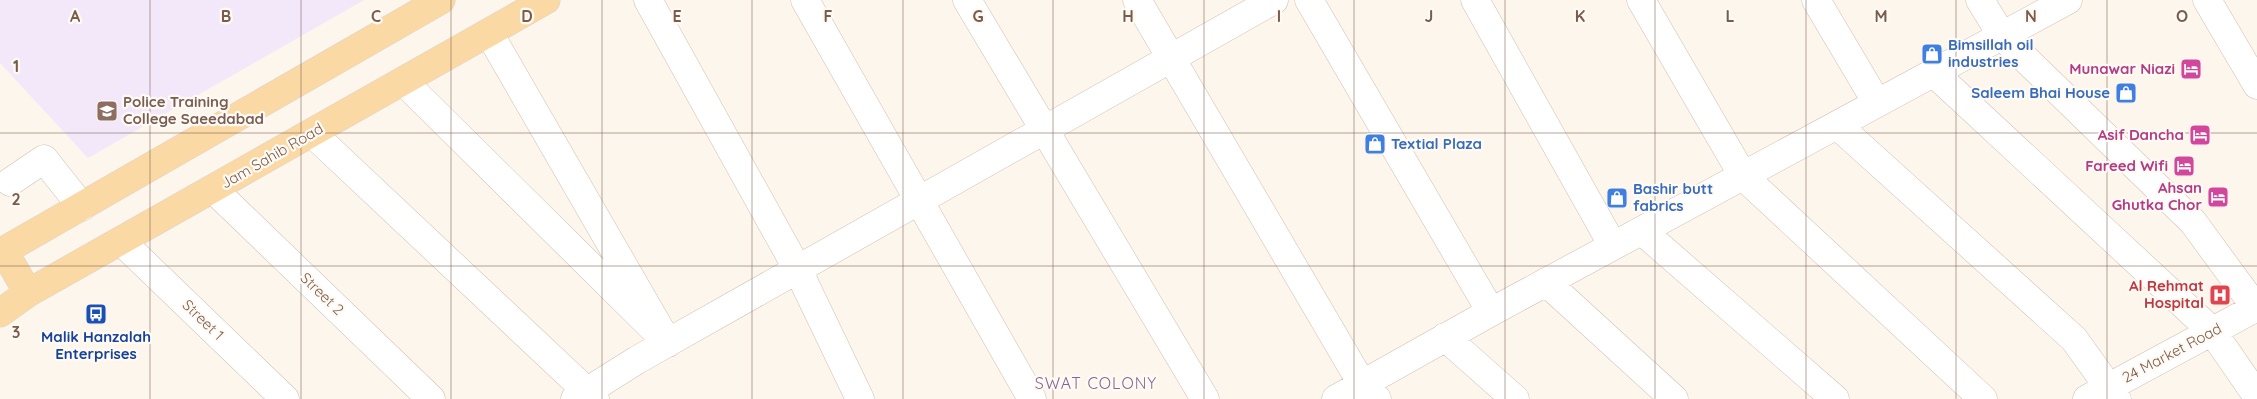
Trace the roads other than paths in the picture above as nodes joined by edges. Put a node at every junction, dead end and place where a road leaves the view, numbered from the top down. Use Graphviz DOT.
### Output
graph roads {
  1 [pos="441,0"];
  2 [pos="546,0"];
  3 [pos="648,0"];
  4 [pos="805,0"];
  5 [pos="967,0"];
  6 [pos="1137,0"];
  7 [pos="1274,0"];
  8 [pos="1309,0"];
  9 [pos="1475,0"];
  10 [pos="1641,0"];
  11 [pos="1816,0"];
  12 [pos="1980,0"];
  13 [pos="2068,0"];
  14 [pos="2208,0"];
  15 [pos="489,33"];
  16 [pos="2002,36"];
  17 [pos="1171,58"];
  18 [pos="1934,72"];
  19 [pos="403,81"];
  20 [pos="2257,86"];
  21 [pos="1877,103"];
  22 [pos="1837,125"];
  23 [pos="1045,130"];
  24 [pos="312,133"];
  25 [pos="1743,176"];
  26 [pos="3,181"];
  27 [pos="213,189"];
  28 [pos="919,201"];
  29 [pos="82,207"];
  30 [pos="1642,231"];
  31 [pos="122,242"];
  32 [pos="1614,246"];
  33 [pos="1,250"];
  34 [pos="798,270"];
  35 [pos="1546,282"];
  36 [pos="28,293"];
  37 [pos="2256,307"];
  38 [pos="1491,312"];
  39 [pos="0,313"];
  40 [pos="2212,331"];
  41 [pos="1445,337"];
  42 [pos="668,343"];
  43 [pos="1369,392"];
  44 [pos="2104,395"];
  45 [pos="2257,396"];
  46 [pos="585,397"];
  47 [pos="285,399"];
  48 [pos="431,399"];
  49 [pos="860,399"];
  50 [pos="1032,399"];
  51 [pos="1205,399"];
  52 [pos="1336,399"];
  53 [pos="1515,399"];
  54 [pos="1674,399"];
  55 [pos="1835,399"];
  56 [pos="1983,399"];
  1 -- 29 [label="main road"];
  2 -- 15 [label="main road, Jam Sahib Road"];
  3 -- 34 [label="street"];
  4 -- 28 [label="street"];
  5 -- 23 [label="street"];
  6 -- 17 [label="street"];
  7 -- 17 [label="street"];
  8 -- 38 [label="street"];
  9 -- 32 [label="street"];
  10 -- 25 [label="street"];
  11 -- 21 [label="street"];
  12 -- 16 [label="street"];
  13 -- 16 [label="street"];
  14 -- 20 [label="street"];
  15 -- 19 [label="main road, Jam Sahib Road"];
  15 -- 42 [label="street"];
  16 -- 18 [label="street"];
  16 -- 37 [label="street"];
  17 -- 23 [label="street"];
  17 -- 43 [label="street"];
  18 -- 21 [label="street"];
  18 -- 40 [label="street"];
  19 -- 24 [label="main road, Jam Sahib Road"];
  19 -- 42 [label="street"];
  21 -- 22 [label="street"];
  22 -- 25 [label="street"];
  22 -- 44 [label="street"];
  23 -- 28 [label="street"];
  23 -- 51 [label="street"];
  24 -- 27 [label="main road, Jam Sahib Road"];
  24 -- 46 [label="street"];
  25 -- 30 [label="street"];
  25 -- 56 [label="street"];
  26 -- 29 [label="street"];
  27 -- 31 [label="main road, Jam Sahib Road"];
  27 -- 48 [label="street, Street 2"];
  28 -- 34 [label="street"];
  28 -- 50 [label="street"];
  29 -- 33 [label="main road"];
  30 -- 32 [label="street"];
  30 -- 55 [label="street"];
  31 -- 36 [label="main road, Jam Sahib Road"];
  31 -- 47 [label="street, Street 1"];
  32 -- 35 [label="street"];
  33 -- 36 [label="main road"];
  34 -- 42 [label="street"];
  34 -- 49 [label="street"];
  35 -- 38 [label="street"];
  35 -- 54 [label="street"];
  36 -- 39 [label="main road, Jam Sahib Road"];
  37 -- 40 [label="street, 24 Market Road"];
  38 -- 41 [label="street"];
  40 -- 44 [label="street, 24 Market Road"];
  40 -- 45 [label="street"];
  41 -- 43 [label="street"];
  41 -- 53 [label="street"];
  42 -- 46 [label="street"];
  43 -- 52 [label="street"];
}
